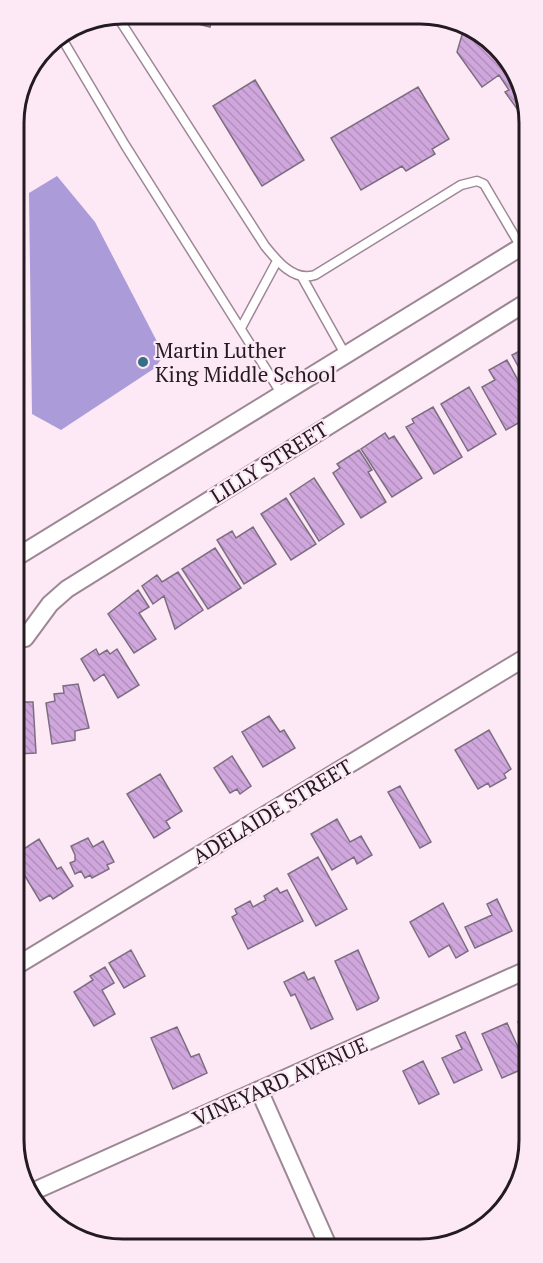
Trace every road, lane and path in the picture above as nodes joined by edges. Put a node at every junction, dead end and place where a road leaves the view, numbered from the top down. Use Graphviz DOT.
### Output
graph roads {
  1 [pos="122,24"];
  2 [pos="65,44"];
  3 [pos="519,238"];
  4 [pos="519,249"];
  5 [pos="277,261"];
  6 [pos="302,278"];
  7 [pos="519,306"];
  8 [pos="241,328"];
  9 [pos="345,354"];
  10 [pos="281,393"];
  11 [pos="24,552"];
  12 [pos="25,638"];
  13 [pos="519,661"];
  14 [pos="24,961"];
  15 [pos="519,973"];
  16 [pos="259,1090"];
  17 [pos="38,1189"];
  18 [pos="325,1239"];
  1 -- 5 [label="lane"];
  2 -- 8 [label="lane"];
  3 -- 6 [label="lane"];
  4 -- 9 [label="street"];
  5 -- 6 [label="lane"];
  5 -- 8 [label="lane"];
  6 -- 9 [label="lane"];
  7 -- 12 [label="street, LILLY STREET"];
  8 -- 10 [label="lane"];
  9 -- 10 [label="street"];
  10 -- 11 [label="street"];
  13 -- 14 [label="street, ADELAIDE STREET"];
  15 -- 16 [label="street, VINEYARD AVENUE"];
  16 -- 17 [label="street, VINEYARD AVENUE"];
  16 -- 18 [label="street"];
}
